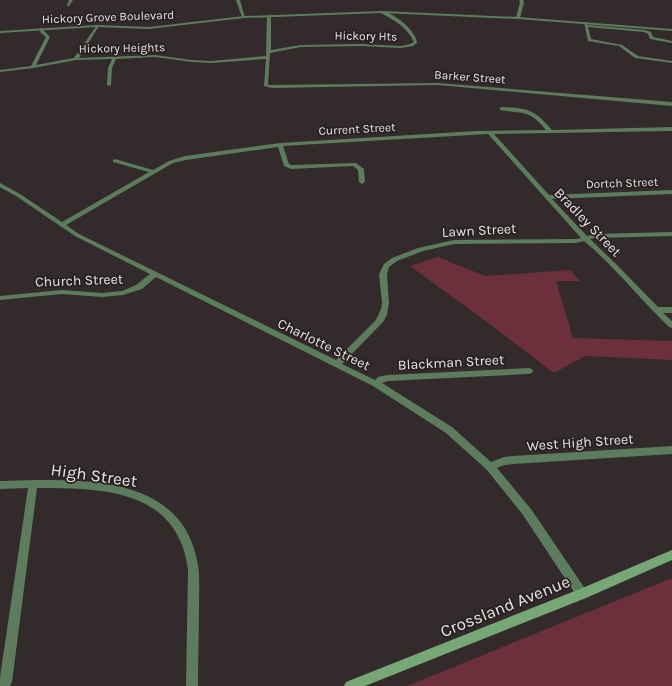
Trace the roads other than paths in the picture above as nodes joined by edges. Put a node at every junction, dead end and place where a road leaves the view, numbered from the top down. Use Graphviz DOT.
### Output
graph roads {
  1 [pos="71,0"];
  2 [pos="238,0"];
  3 [pos="521,0"];
  4 [pos="68,5"];
  5 [pos="382,12"];
  6 [pos="269,16"];
  7 [pos="244,17"];
  8 [pos="518,18"];
  9 [pos="586,24"];
  10 [pos="96,26"];
  11 [pos="41,29"];
  12 [pos="672,30"];
  13 [pos="0,32"];
  14 [pos="672,42"];
  15 [pos="268,54"];
  16 [pos="115,57"];
  17 [pos="76,59"];
  18 [pos="672,62"];
  19 [pos="33,67"];
  20 [pos="0,71"];
  21 [pos="110,84"];
  22 [pos="672,104"];
  23 [pos="502,109"];
  24 [pos="672,129"];
  25 [pos="551,132"];
  26 [pos="490,133"];
  27 [pos="280,145"];
  28 [pos="115,161"];
  29 [pos="154,172"];
  30 [pos="362,182"];
  31 [pos="0,185"];
  32 [pos="672,192"];
  33 [pos="548,197"];
  34 [pos="61,225"];
  35 [pos="672,234"];
  36 [pos="586,238"];
  37 [pos="154,275"];
  38 [pos="0,298"];
  39 [pos="656,310"];
  40 [pos="672,310"];
  41 [pos="672,325"];
  42 [pos="337,364"];
  43 [pos="529,371"];
  44 [pos="376,384"];
  45 [pos="672,450"];
  46 [pos="490,467"];
  47 [pos="33,484"];
  48 [pos="0,485"];
  49 [pos="672,555"];
  50 [pos="582,594"];
  51 [pos="0,683"];
  52 [pos="192,686"];
  53 [pos="350,686"];
  1 -- 4 [label="street"];
  2 -- 7 [label="street"];
  3 -- 8 [label="street"];
  5 -- 6 [label="street, Hickory Grove Boulevard"];
  5 -- 8 [label="street, Hickory Grove Boulevard"];
  5 -- 15 [label="street, Hickory Hts"];
  6 -- 7 [label="street, Hickory Grove Boulevard"];
  6 -- 15 [label="street"];
  7 -- 10 [label="street, Hickory Grove Boulevard"];
  8 -- 9 [label="street, Hickory Grove Boulevard"];
  9 -- 12 [label="street, Hickory Grove Boulevard"];
  9 -- 14 [label="street"];
  9 -- 18 [label="street"];
  10 -- 11 [label="street, Hickory Grove Boulevard"];
  10 -- 17 [label="street"];
  11 -- 13 [label="street, Hickory Grove Boulevard"];
  11 -- 19 [label="street"];
  15 -- 16 [label="street, Hickory Heights"];
  15 -- 22 [label="street, Barker Street"];
  16 -- 17 [label="street, Hickory Heights"];
  16 -- 21 [label="street"];
  17 -- 19 [label="street, Hickory Heights"];
  19 -- 20 [label="street, Hickory Heights"];
  23 -- 25 [label="street"];
  24 -- 25 [label="street, Current Street"];
  25 -- 26 [label="street, Current Street"];
  26 -- 27 [label="street, Current Street"];
  26 -- 33 [label="street, Bradley Street"];
  27 -- 29 [label="street, Current Street"];
  27 -- 30 [label="street"];
  28 -- 29 [label="street"];
  29 -- 34 [label="street, Current Street"];
  31 -- 34 [label="street, Charlotte Street"];
  32 -- 33 [label="street, Dortch Street"];
  33 -- 36 [label="street, Bradley Street"];
  34 -- 37 [label="street, Charlotte Street"];
  35 -- 36 [label="street, Lawn Street"];
  36 -- 39 [label="street, Bradley Street"];
  36 -- 42 [label="street, Lawn Street"];
  37 -- 38 [label="street, Church Street"];
  37 -- 42 [label="street, Charlotte Street"];
  39 -- 40 [label="street"];
  39 -- 41 [label="street, Bradley Street"];
  42 -- 44 [label="street, Charlotte Street"];
  43 -- 44 [label="street, Blackman Street"];
  44 -- 46 [label="street, Charlotte Street"];
  45 -- 46 [label="street, West High Street"];
  46 -- 50 [label="street, Charlotte Street"];
  47 -- 48 [label="street, High Street"];
  47 -- 51 [label="street"];
  47 -- 52 [label="street, High Street"];
  49 -- 50 [label="main road, Crossland Avenue"];
  50 -- 53 [label="main road, Crossland Avenue"];
}
